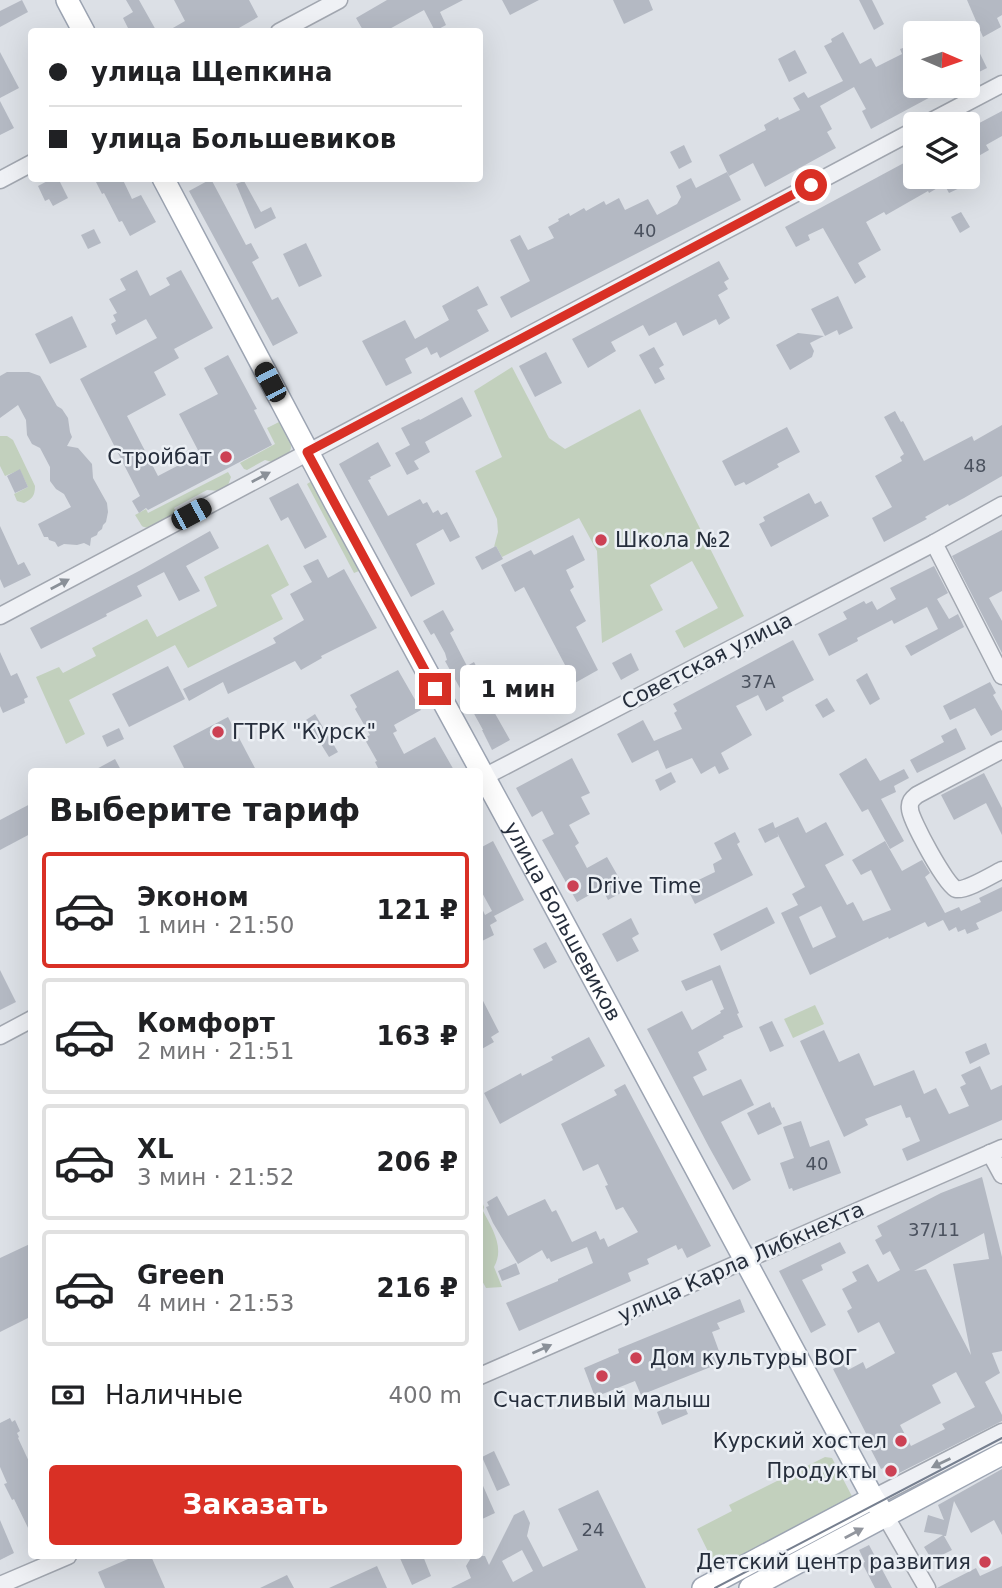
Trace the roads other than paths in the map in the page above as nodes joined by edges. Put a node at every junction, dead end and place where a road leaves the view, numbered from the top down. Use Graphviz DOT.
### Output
graph roads {
  1 [pos="67,0"];
  2 [pos="339,0"];
  3 [pos="82,28"];
  4 [pos="286,28"];
  5 [pos="1002,84"];
  6 [pos="949,112"];
  7 [pos="903,136"];
  8 [pos="28,165"];
  9 [pos="0,180"];
  10 [pos="165,182"];
  11 [pos="307,452"];
  12 [pos="1002,505"];
  13 [pos="934,543"];
  14 [pos="0,616"];
  15 [pos="1002,676"];
  16 [pos="1002,750"];
  17 [pos="476,768"];
  18 [pos="483,777"];
  19 [pos="483,782"];
  20 [pos="1002,870"];
  21 [pos="28,1021"];
  22 [pos="0,1036"];
  23 [pos="996,1151"];
  24 [pos="1002,1175"];
  25 [pos="746,1260"];
  26 [pos="483,1375"];
  27 [pos="1002,1432"];
  28 [pos="1002,1454"];
  29 [pos="873,1498"];
  30 [pos="886,1517"];
  31 [pos="61,1559"];
  32 [pos="0,1585"];
  33 [pos="704,1588"];
  34 [pos="750,1588"];
  35 [pos="927,1588"];
  1 -- 3 [label="main road"];
  2 -- 4 [label="street"];
  5 -- 6 [label="street"];
  7 -- 11 [label="street"];
  8 -- 9 [label="street"];
  10 -- 11 [label="main road, улица Большевиков"];
  14 -- 11 [label="street, one-way"];
  11 -- 17 [label="main road, улица Большевиков"];
  12 -- 13 [label="street, Советская улица"];
  13 -- 15 [label="street"];
  13 -- 18 [label="street, Советская улица"];
  16 -- 20 [label="street"];
  19 -- 25 [label="main road, улица Большевиков"];
  21 -- 22 [label="street"];
  23 -- 24 [label="street"];
  23 -- 25 [label="street, улица Карла Либкнехта"];
  26 -- 25 [label="street, улица Карла Либкнехта, one-way"];
  25 -- 29 [label="main road, улица Большевиков"];
  27 -- 29 [label="street, one-way"];
  28 -- 30 [label="main road"];
  29 -- 30 [label="main road, улица Большевиков"];
  29 -- 33 [label="main road"];
  34 -- 30 [label="main road, one-way"];
  30 -- 35 [label="street, улица Большевиков"];
  31 -- 32 [label="street"];
}
